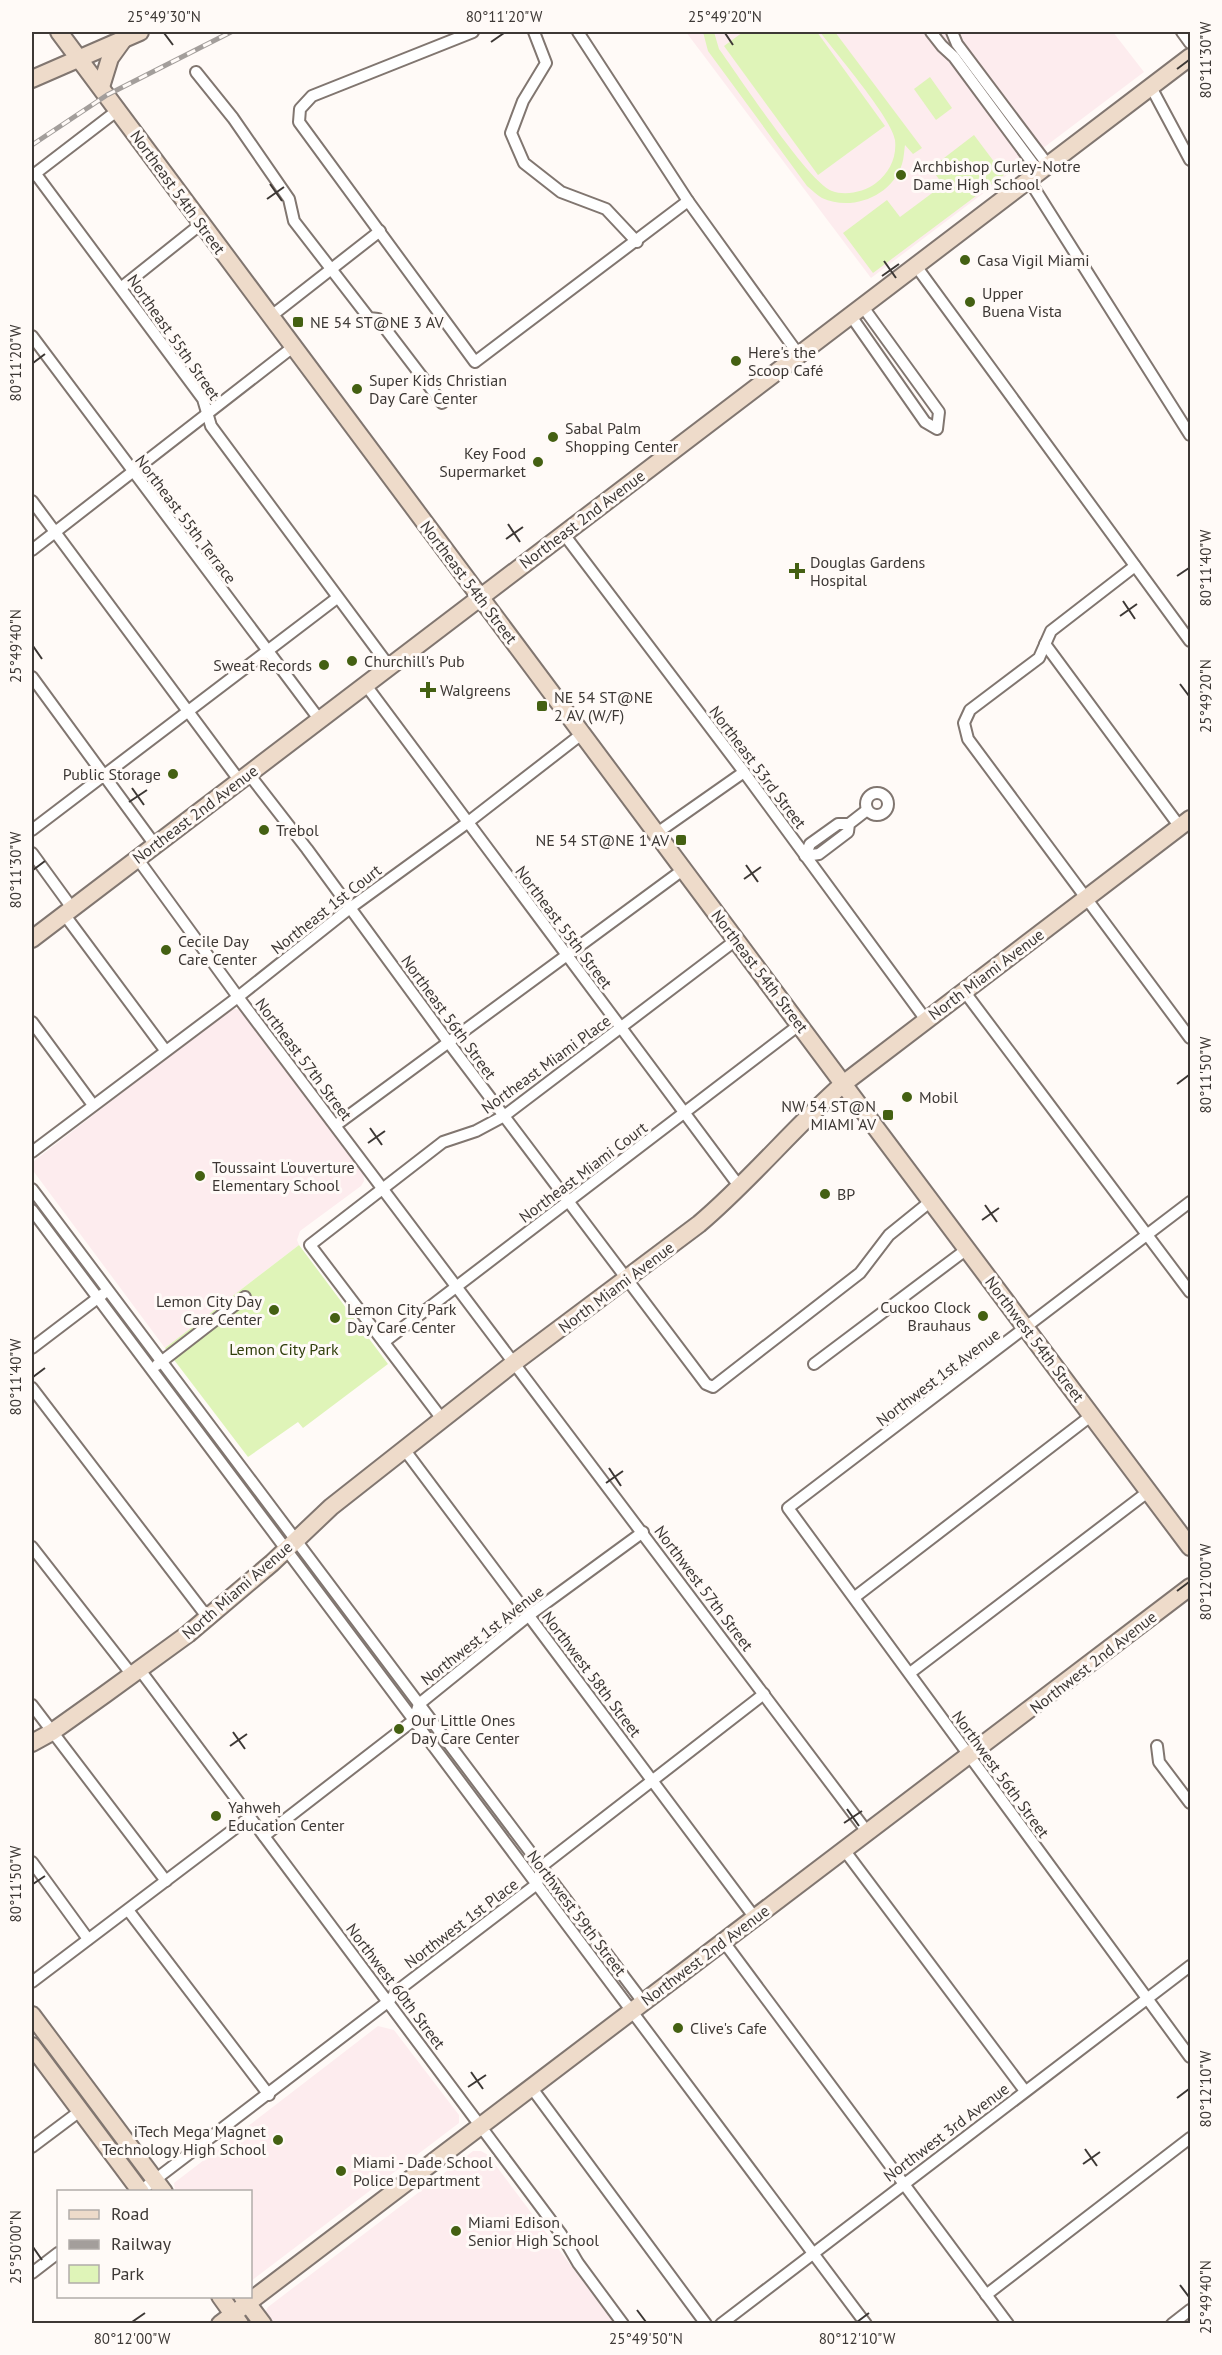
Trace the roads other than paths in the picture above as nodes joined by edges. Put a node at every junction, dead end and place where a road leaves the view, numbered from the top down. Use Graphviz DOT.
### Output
graph roads {
  1 [pos="59,32"];
  2 [pos="140,32"];
  3 [pos="473,32"];
  4 [pos="534,32"];
  5 [pos="578,32"];
  6 [pos="931,32"];
  7 [pos="952,32"];
  8 [pos="1182,32"];
  9 [pos="124,39"];
  10 [pos="1191,44"];
  11 [pos="1191,57"];
  12 [pos="79,58"];
  13 [pos="196,72"];
  14 [pos="32,79"];
  15 [pos="101,87"];
  16 [pos="1151,87"];
  17 [pos="118,110"];
  18 [pos="1191,160"];
  19 [pos="1039,172"];
  20 [pos="33,174"];
  21 [pos="688,201"];
  22 [pos="201,224"];
  23 [pos="380,231"];
  24 [pos="637,242"];
  25 [pos="916,266"];
  26 [pos="333,269"];
  27 [pos="122,287"];
  28 [pos="857,311"];
  29 [pos="270,317"];
  30 [pos="32,336"];
  31 [pos="293,347"];
  32 [pos="799,355"];
  33 [pos="926,394"];
  34 [pos="442,403"];
  35 [pos="912,403"];
  36 [pos="209,413"];
  37 [pos="1191,435"];
  38 [pos="132,473"];
  39 [pos="32,501"];
  40 [pos="54,532"];
  41 [pos="563,534"];
  42 [pos="32,550"];
  43 [pos="1136,566"];
  44 [pos="480,597"];
  45 [pos="337,598"];
  46 [pos="1191,641"];
  47 [pos="1045,644"];
  48 [pos="267,650"];
  49 [pos="389,666"];
  50 [pos="32,677"];
  51 [pos="365,684"];
  52 [pos="189,712"];
  53 [pos="319,719"];
  54 [pos="583,733"];
  55 [pos="744,772"];
  56 [pos="103,775"];
  57 [pos="243,777"];
  58 [pos="867,810"];
  59 [pos="467,823"];
  60 [pos="1185,823"];
  61 [pos="32,830"];
  62 [pos="657,833"];
  63 [pos="154,845"];
  64 [pos="32,853"];
  65 [pos="805,856"];
  66 [pos="137,858"];
  67 [pos="684,869"];
  68 [pos="1086,899"];
  69 [pos="350,908"];
  70 [pos="68,911"];
  71 [pos="32,939"];
  72 [pos="736,940"];
  73 [pos="566,954"];
  74 [pos="964,990"];
  75 [pos="238,997"];
  76 [pos="926,1020"];
  77 [pos="32,1022"];
  78 [pos="799,1024"];
  79 [pos="621,1028"];
  80 [pos="1191,1038"];
  81 [pos="449,1043"];
  82 [pos="165,1050"];
  83 [pos="843,1084"];
  84 [pos="93,1105"];
  85 [pos="685,1113"];
  86 [pos="504,1116"];
  87 [pos="336,1125"];
  88 [pos="879,1132"];
  89 [pos="32,1152"];
  90 [pos="739,1186"];
  91 [pos="32,1189"];
  92 [pos="384,1189"];
  93 [pos="569,1201"];
  94 [pos="931,1201"];
  95 [pos="1191,1202"];
  96 [pos="32,1210"];
  97 [pos="1148,1234"];
  98 [pos="967,1249"];
  99 [pos="627,1279"];
  100 [pos="457,1288"];
  101 [pos="108,1290"];
  102 [pos="1191,1292"];
  103 [pos="245,1297"];
  104 [pos="98,1298"];
  105 [pos="1026,1328"];
  106 [pos="384,1342"];
  107 [pos="32,1348"];
  108 [pos="162,1362"];
  109 [pos="515,1362"];
  110 [pos="814,1364"];
  111 [pos="151,1369"];
  112 [pos="32,1388"];
  113 [pos="1092,1415"];
  114 [pos="442,1419"];
  115 [pos="404,1449"];
  116 [pos="1149,1491"];
  117 [pos="788,1508"];
  118 [pos="643,1532"];
  119 [pos="291,1545"];
  120 [pos="1191,1546"];
  121 [pos="33,1551"];
  122 [pos="1191,1587"];
  123 [pos="855,1597"];
  124 [pos="528,1616"];
  125 [pos="207,1618"];
  126 [pos="136,1672"];
  127 [pos="910,1673"];
  128 [pos="764,1694"];
  129 [pos="419,1704"];
  130 [pos="32,1705"];
  131 [pos="414,1720"];
  132 [pos="52,1732"];
  133 [pos="32,1743"];
  134 [pos="1157,1746"];
  135 [pos="968,1756"];
  136 [pos="653,1779"];
  137 [pos="1191,1803"];
  138 [pos="250,1817"];
  139 [pos="868,1833"];
  140 [pos="264,1836"];
  141 [pos="845,1851"];
  142 [pos="32,1862"];
  143 [pos="542,1866"];
  144 [pos="166,1881"];
  145 [pos="537,1884"];
  146 [pos="128,1910"];
  147 [pos="755,1918"];
  148 [pos="88,1939"];
  149 [pos="724,1942"];
  150 [pos="1191,1966"];
  151 [pos="32,1982"];
  152 [pos="1148,1998"];
  153 [pos="389,2001"];
  154 [pos="638,2007"];
  155 [pos="32,2015"];
  156 [pos="32,2046"];
  157 [pos="1191,2057"];
  158 [pos="531,2087"];
  159 [pos="1025,2091"];
  160 [pos="269,2095"];
  161 [pos="80,2111"];
  162 [pos="481,2125"];
  163 [pos="1191,2138"];
  164 [pos="32,2147"];
  165 [pos="904,2183"];
  166 [pos="160,2186"];
  167 [pos="139,2190"];
  168 [pos="144,2190"];
  169 [pos="814,2252"];
  170 [pos="57,2254"];
  171 [pos="32,2273"];
  172 [pos="252,2295"];
  173 [pos="986,2295"];
  174 [pos="221,2298"];
  175 [pos="245,2300"];
  176 [pos="1191,2310"];
  177 [pos="231,2320"];
  178 [pos="263,2324"];
  179 [pos="623,2324"];
  180 [pos="706,2324"];
  181 [pos="721,2324"];
  182 [pos="866,2324"];
  183 [pos="1008,2324"];
  184 [pos="1172,2324"];
  1 -- 12 [label="main road, Northeast 54th Street"];
  2 -- 9 [label="main road"];
  3 -- 23 [label="street"];
  4 -- 24 [label="street"];
  5 -- 21 [label="street"];
  6 -- 19 [label="street"];
  7 -- 19 [label="street"];
  8 -- 10 [label="street"];
  9 -- 12 [label="main road"];
  9 -- 15 [label="main road"];
  11 -- 16 [label="main road, Northeast 2nd Avenue"];
  12 -- 14 [label="main road"];
  12 -- 15 [label="main road, Northeast 54th Street"];
  13 -- 26 [label="street"];
  15 -- 17 [label="main road, Northeast 54th Street"];
  16 -- 18 [label="street"];
  16 -- 19 [label="main road, Northeast 2nd Avenue"];
  17 -- 20 [label="street"];
  17 -- 22 [label="main road, Northeast 54th Street"];
  19 -- 25 [label="main road, Northeast 2nd Avenue"];
  19 -- 37 [label="street"];
  20 -- 27 [label="street, Northeast 55th Street"];
  21 -- 24 [label="street"];
  21 -- 32 [label="street"];
  22 -- 27 [label="street"];
  22 -- 29 [label="main road, Northeast 54th Street"];
  23 -- 24 [label="street"];
  23 -- 26 [label="street"];
  25 -- 28 [label="main road, Northeast 2nd Avenue"];
  25 -- 43 [label="street"];
  26 -- 29 [label="street"];
  26 -- 34 [label="street"];
  27 -- 36 [label="street, Northeast 55th Street"];
  28 -- 32 [label="main road, Northeast 2nd Avenue"];
  28 -- 33 [label="street"];
  28 -- 35 [label="street"];
  29 -- 31 [label="main road, Northeast 54th Street"];
  30 -- 38 [label="street, Northeast 55th Terrace"];
  31 -- 36 [label="street"];
  31 -- 44 [label="main road, Northeast 54th Street"];
  32 -- 41 [label="main road, Northeast 2nd Avenue"];
  33 -- 35 [label="street"];
  33 -- 35 [label="street"];
  36 -- 38 [label="street"];
  36 -- 45 [label="street, Northeast 55th Street"];
  38 -- 40 [label="street"];
  38 -- 48 [label="street, Northeast 55th Terrace"];
  39 -- 40 [label="street, Northeast 56th Street"];
  40 -- 42 [label="street"];
  40 -- 52 [label="street, Northeast 56th Street"];
  41 -- 44 [label="main road, Northeast 2nd Avenue"];
  41 -- 55 [label="street, Northeast 53rd Street"];
  43 -- 46 [label="street"];
  43 -- 47 [label="street"];
  44 -- 49 [label="main road, Northeast 2nd Avenue"];
  44 -- 54 [label="main road, Northeast 54th Street"];
  45 -- 48 [label="street"];
  45 -- 49 [label="street, Northeast 55th Street"];
  47 -- 60 [label="street"];
  47 -- 68 [label="street"];
  48 -- 52 [label="street"];
  48 -- 53 [label="street, Northeast 55th Terrace"];
  49 -- 51 [label="main road, Northeast 2nd Avenue"];
  50 -- 56 [label="street"];
  51 -- 53 [label="main road, Northeast 2nd Avenue"];
  51 -- 59 [label="street, Northeast 55th Street"];
  52 -- 56 [label="street"];
  52 -- 57 [label="street, Northeast 56th Street"];
  53 -- 57 [label="main road, Northeast 2nd Avenue"];
  54 -- 59 [label="street, Northeast 1st Court"];
  54 -- 62 [label="main road, Northeast 54th Street"];
  55 -- 62 [label="street"];
  55 -- 65 [label="street, Northeast 53rd Street"];
  56 -- 61 [label="street"];
  56 -- 63 [label="street"];
  57 -- 63 [label="main road, Northeast 2nd Avenue"];
  57 -- 69 [label="street, Northeast 56th Street"];
  58 -- 65 [label="street"];
  59 -- 69 [label="street, Northeast 1st Court"];
  59 -- 73 [label="street, Northeast 55th Street"];
  60 -- 68 [label="main road, North Miami Avenue"];
  62 -- 67 [label="main road, Northeast 54th Street"];
  63 -- 66 [label="main road, Northeast 2nd Avenue"];
  64 -- 70 [label="street"];
  65 -- 76 [label="street, Northeast 53rd Street"];
  66 -- 70 [label="main road, Northeast 2nd Avenue"];
  66 -- 75 [label="street, Northeast 57th Street"];
  67 -- 72 [label="main road, Northeast 54th Street"];
  67 -- 73 [label="street"];
  68 -- 74 [label="main road, North Miami Avenue"];
  68 -- 80 [label="street"];
  69 -- 75 [label="street, Northeast 1st Court"];
  69 -- 81 [label="street, Northeast 56th Street"];
  70 -- 71 [label="main road, Northeast 2nd Avenue"];
  70 -- 82 [label="street"];
  72 -- 78 [label="main road, Northeast 54th Street"];
  72 -- 79 [label="street, Northeast Miami Place"];
  73 -- 79 [label="street, Northeast 55th Street"];
  73 -- 81 [label="street"];
  74 -- 76 [label="main road, North Miami Avenue"];
  74 -- 97 [label="street"];
  75 -- 82 [label="street, Northeast 1st Court"];
  75 -- 87 [label="street, Northeast 57th Street"];
  76 -- 83 [label="main road, North Miami Avenue"];
  77 -- 84 [label="street"];
  78 -- 83 [label="main road, Northeast 54th Street"];
  78 -- 85 [label="street, Northeast Miami Court"];
  79 -- 85 [label="street, Northeast 55th Street"];
  79 -- 86 [label="street, Northeast Miami Place"];
  81 -- 86 [label="street, Northeast 56th Street"];
  81 -- 87 [label="street"];
  82 -- 84 [label="street, Northeast 1st Court"];
  83 -- 88 [label="main road, Northeast 54th Street"];
  83 -- 90 [label="main road, North Miami Avenue"];
  84 -- 89 [label="street, Northeast 1st Court"];
  85 -- 90 [label="street, Northeast 55th Street"];
  85 -- 93 [label="street, Northeast Miami Court"];
  86 -- 92 [label="street, Northeast Miami Place"];
  86 -- 93 [label="street, Northeast 56th Street"];
  87 -- 92 [label="street, Northeast 57th Street"];
  88 -- 94 [label="main road, Northwest 54th Street"];
  90 -- 99 [label="main road, North Miami Avenue"];
  91 -- 101 [label="street"];
  92 -- 100 [label="street, Northeast 57th Street"];
  92 -- 106 [label="street, Northeast Miami Place"];
  93 -- 99 [label="street, Northeast 56th Street"];
  93 -- 100 [label="street, Northeast Miami Court"];
  94 -- 98 [label="main road, Northwest 54th Street"];
  94 -- 99 [label="street"];
  95 -- 97 [label="street, Northwest 1st Avenue"];
  96 -- 104 [label="street"];
  97 -- 102 [label="street"];
  97 -- 105 [label="street, Northwest 1st Avenue"];
  98 -- 105 [label="main road, Northwest 54th Street"];
  98 -- 110 [label="street"];
  99 -- 109 [label="main road, North Miami Avenue"];
  100 -- 106 [label="street, Northeast Miami Court"];
  100 -- 109 [label="street, Northeast 57th Street"];
  101 -- 104 [label="street"];
  101 -- 108 [label="street"];
  103 -- 108 [label="street"];
  104 -- 107 [label="street"];
  104 -- 111 [label="street"];
  105 -- 113 [label="main road, Northwest 54th Street"];
  105 -- 117 [label="street, Northwest 1st Avenue"];
  106 -- 114 [label="street"];
  108 -- 111 [label="street"];
  108 -- 119 [label="street"];
  109 -- 114 [label="main road, North Miami Avenue"];
  109 -- 118 [label="street, Northwest 57th Street"];
  111 -- 119 [label="street"];
  112 -- 125 [label="street"];
  113 -- 116 [label="main road, Northwest 54th Street"];
  113 -- 123 [label="street"];
  114 -- 115 [label="main road, North Miami Avenue"];
  115 -- 119 [label="main road, North Miami Avenue"];
  115 -- 124 [label="street, Northwest 58th Street"];
  116 -- 120 [label="main road, Northwest 54th Street"];
  116 -- 127 [label="street"];
  117 -- 123 [label="street, Northwest 56th Street"];
  118 -- 124 [label="street, Northwest 1st Avenue"];
  118 -- 128 [label="street, Northwest 57th Street"];
  119 -- 125 [label="main road, North Miami Avenue"];
  119 -- 129 [label="street, Northwest 59th Street"];
  119 -- 131 [label="street, Northwest 59th Street"];
  121 -- 126 [label="street, Northwest 60th Street"];
  122 -- 135 [label="main road, Northwest 2nd Avenue"];
  123 -- 127 [label="street, Northwest 56th Street"];
  124 -- 129 [label="street, Northwest 1st Avenue"];
  124 -- 136 [label="street, Northwest 58th Street"];
  125 -- 126 [label="main road, North Miami Avenue"];
  126 -- 132 [label="main road, North Miami Avenue"];
  126 -- 138 [label="street, Northwest 60th Street"];
  127 -- 135 [label="street, Northwest 56th Street"];
  128 -- 136 [label="street"];
  128 -- 139 [label="street, Northwest 57th Street"];
  129 -- 131 [label="street, Northwest 1st Avenue"];
  129 -- 143 [label="street, Northwest 59th Street"];
  130 -- 132 [label="street"];
  131 -- 140 [label="street"];
  131 -- 145 [label="street, Northwest 59th Street"];
  132 -- 133 [label="main road, North Miami Avenue"];
  132 -- 144 [label="street"];
  134 -- 137 [label="street"];
  135 -- 139 [label="main road, Northwest 2nd Avenue"];
  135 -- 152 [label="street, Northwest 56th Street"];
  136 -- 143 [label="street"];
  136 -- 147 [label="street, Northwest 58th Street"];
  138 -- 140 [label="street, Northwest 60th Street"];
  138 -- 144 [label="street"];
  139 -- 141 [label="main road, Northwest 2nd Avenue"];
  140 -- 153 [label="street, Northwest 60th Street"];
  141 -- 147 [label="main road, Northwest 2nd Avenue"];
  141 -- 159 [label="street"];
  142 -- 148 [label="street"];
  143 -- 145 [label="street, Northwest 1st Place"];
  143 -- 154 [label="street, Northwest 59th Street"];
  144 -- 146 [label="street"];
  145 -- 153 [label="street, Northwest 1st Place"];
  145 -- 154 [label="street, Northwest 59th Street"];
  146 -- 148 [label="street"];
  146 -- 160 [label="street"];
  147 -- 149 [label="main road, Northwest 2nd Avenue"];
  148 -- 151 [label="street"];
  149 -- 154 [label="main road, Northwest 2nd Avenue"];
  149 -- 165 [label="street"];
  150 -- 152 [label="street, Northwest 3rd Avenue"];
  152 -- 157 [label="street, Northwest 56th Street"];
  152 -- 159 [label="street, Northwest 3rd Avenue"];
  153 -- 160 [label="street, Northwest 1st Place"];
  153 -- 162 [label="street, Northwest 60th Street"];
  154 -- 158 [label="main road, Northwest 2nd Avenue"];
  154 -- 169 [label="street, Northwest 59th Street"];
  155 -- 166 [label="main road"];
  156 -- 161 [label="main road"];
  158 -- 162 [label="main road, Northwest 2nd Avenue"];
  158 -- 180 [label="street"];
  159 -- 165 [label="street, Northwest 3rd Avenue"];
  160 -- 166 [label="street, Northwest 1st Place"];
  161 -- 164 [label="street"];
  161 -- 167 [label="main road"];
  162 -- 172 [label="main road, Northwest 2nd Avenue"];
  162 -- 179 [label="street, Northwest 60th Street"];
  163 -- 173 [label="street"];
  165 -- 169 [label="street, Northwest 3rd Avenue"];
  165 -- 173 [label="street"];
  166 -- 168 [label="street, Northwest 1st Place"];
  169 -- 181 [label="street, Northwest 3rd Avenue"];
  169 -- 182 [label="street, Northwest 59th Street"];
  170 -- 171 [label="street"];
  173 -- 183 [label="street"];
  174 -- 177 [label="main road"];
  175 -- 177 [label="main road, Northwest 2nd Avenue"];
  175 -- 178 [label="main road"];
  176 -- 184 [label="street"];
}
